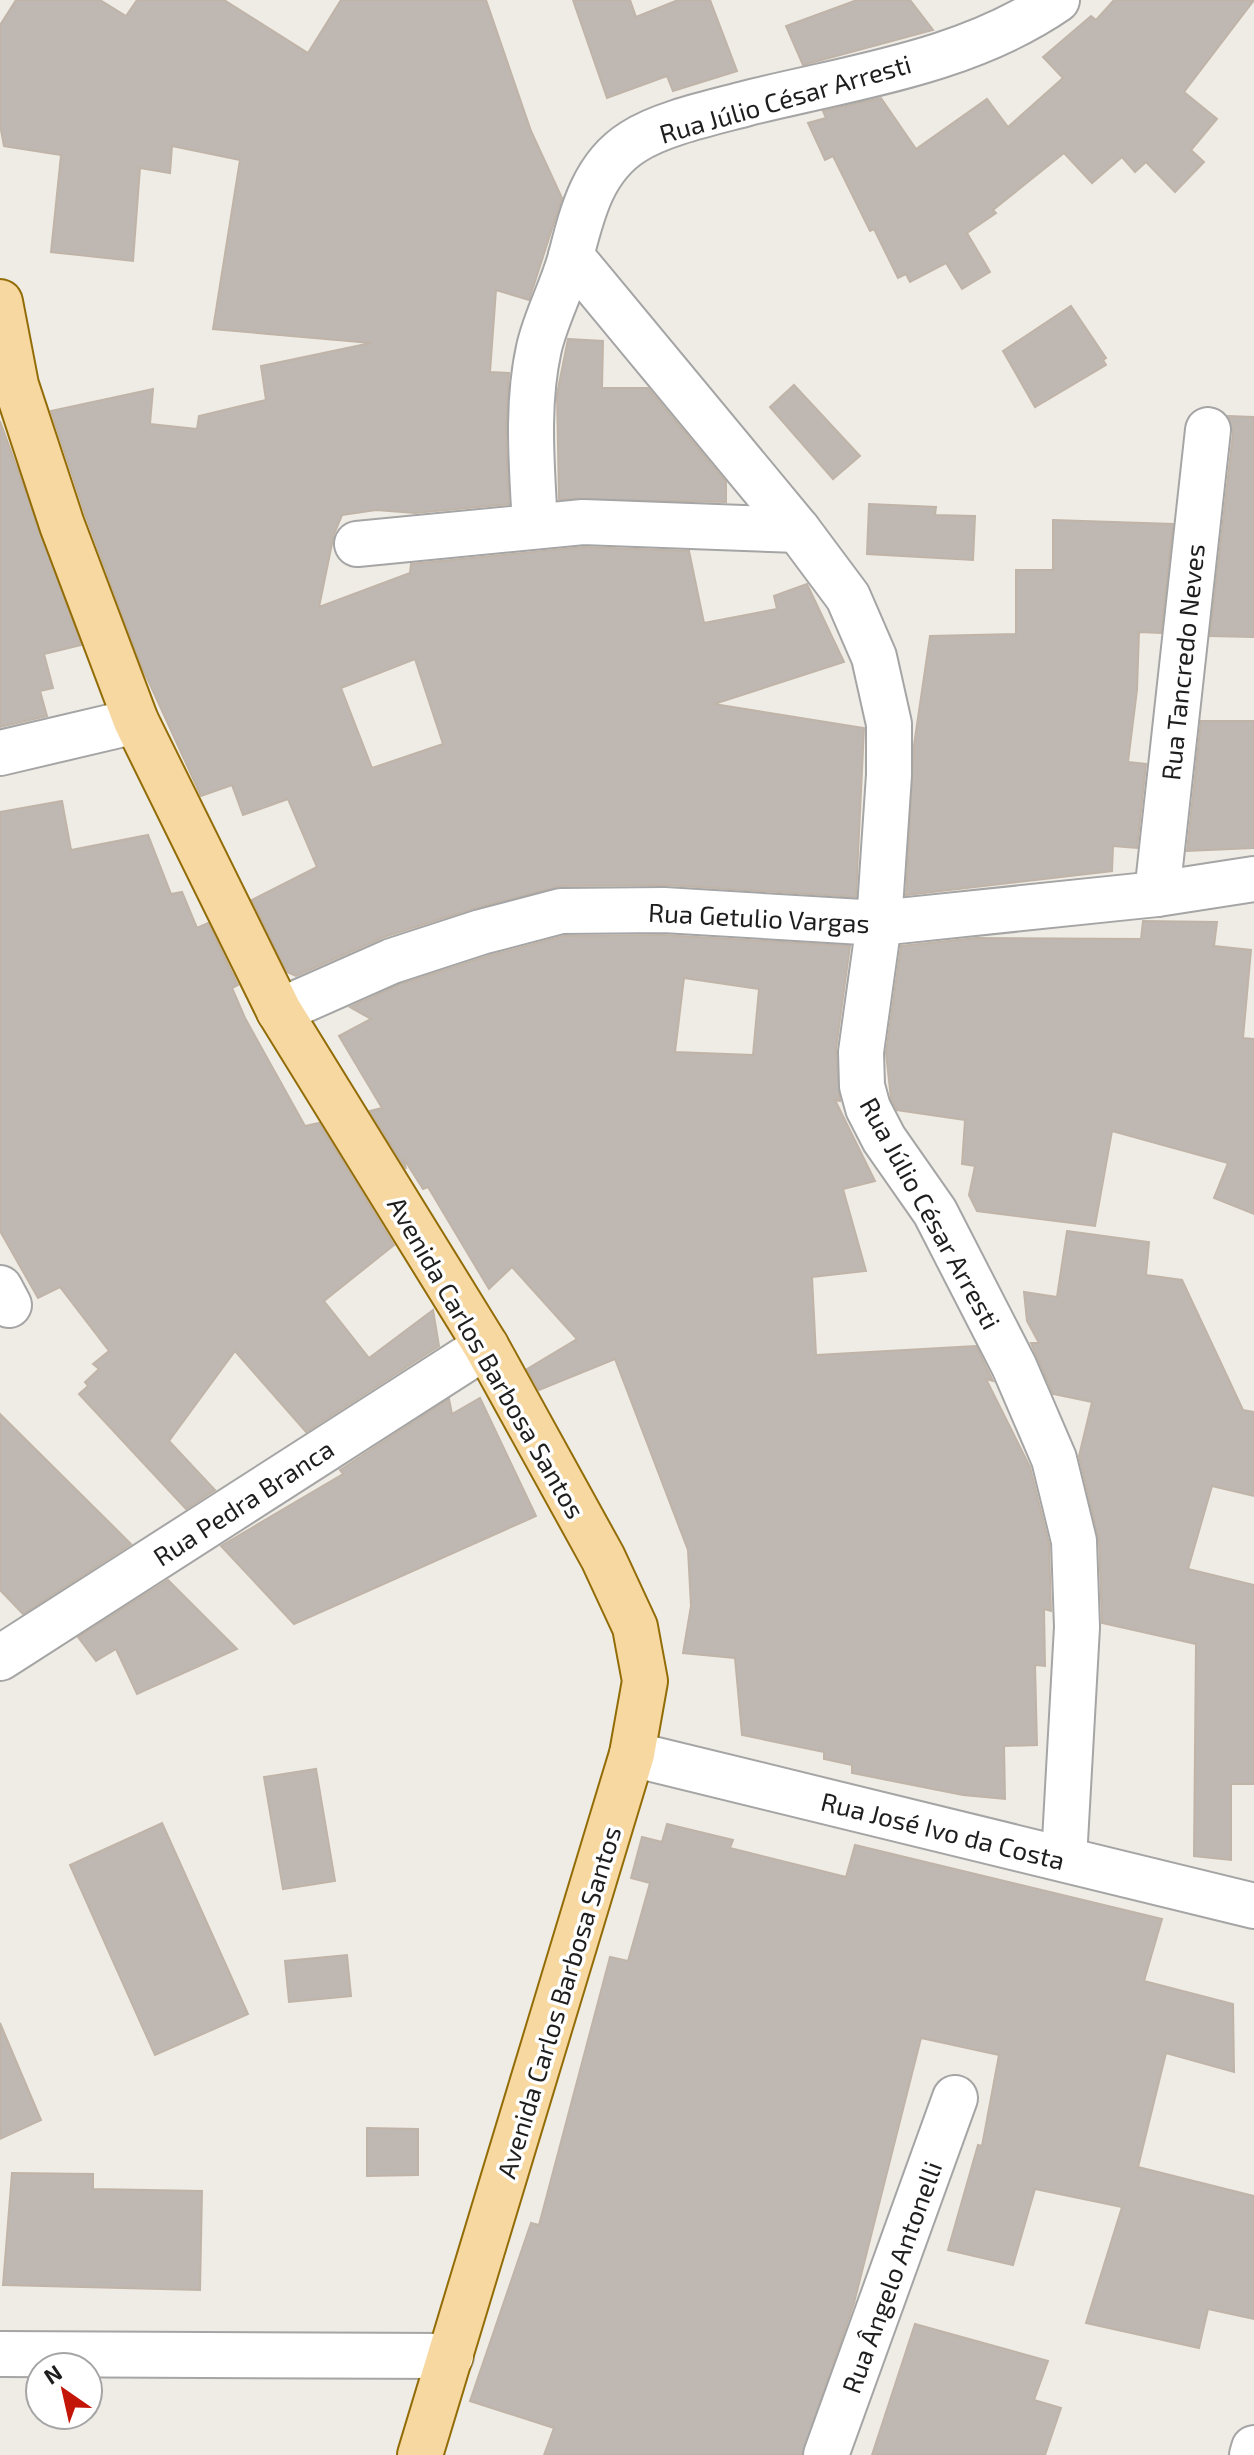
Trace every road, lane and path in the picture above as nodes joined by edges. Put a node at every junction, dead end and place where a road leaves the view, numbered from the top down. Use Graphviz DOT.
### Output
graph roads {
  1 [pos="1057,0"];
  2 [pos="571,256"];
  3 [pos="0,302"];
  4 [pos="8,386"];
  5 [pos="1208,430"];
  6 [pos="535,526"];
  7 [pos="798,530"];
  8 [pos="357,544"];
  9 [pos="136,721"];
  10 [pos="0,753"];
  11 [pos="1254,879"];
  12 [pos="1157,894"];
  13 [pos="879,923"];
  14 [pos="279,1011"];
  15 [pos="486,1346"];
  16 [pos="0,1658"];
  17 [pos="632,1754"];
  18 [pos="1064,1859"];
  19 [pos="1254,1906"];
  20 [pos="955,2098"];
  21 [pos="0,2354"];
  22 [pos="451,2356"];
  23 [pos="1254,2448"];
  24 [pos="420,2455"];
  25 [pos="826,2455"];
  26 [pos="1252,2455"];
  1 -- 2 [label="street, Rua Júlio César Arresti"];
  2 -- 6 [label="street, Rua Júlio César Arresti"];
  2 -- 7 [label="street, Rua Júlio César Arresti"];
  3 -- 4 [label="main road, Avenida Carlos Barbosa Santos"];
  4 -- 9 [label="main road, Avenida Carlos Barbosa Santos"];
  5 -- 12 [label="street, Rua Tancredo Neves"];
  6 -- 7 [label="street"];
  6 -- 8 [label="street"];
  7 -- 13 [label="street, Rua Júlio César Arresti"];
  9 -- 10 [label="street"];
  9 -- 14 [label="main road, Avenida Carlos Barbosa Santos"];
  11 -- 12 [label="street, Rua Getulio Vargas"];
  12 -- 13 [label="street, Rua Getulio Vargas"];
  13 -- 14 [label="street, Rua Getulio Vargas"];
  13 -- 18 [label="street, Rua Júlio César Arresti"];
  14 -- 15 [label="main road, Avenida Carlos Barbosa Santos"];
  15 -- 16 [label="street, Rua Pedra Branca"];
  15 -- 17 [label="main road, Avenida Carlos Barbosa Santos"];
  17 -- 18 [label="street, Rua José Ivo da Costa"];
  17 -- 22 [label="main road, Avenida Carlos Barbosa Santos"];
  18 -- 19 [label="street, Rua José Ivo da Costa"];
  20 -- 25 [label="street, Rua Ângelo Antonelli"];
  21 -- 22 [label="street"];
  22 -- 24 [label="main road, Avenida Carlos Barbosa Santos"];
  23 -- 26 [label="street"];
}
